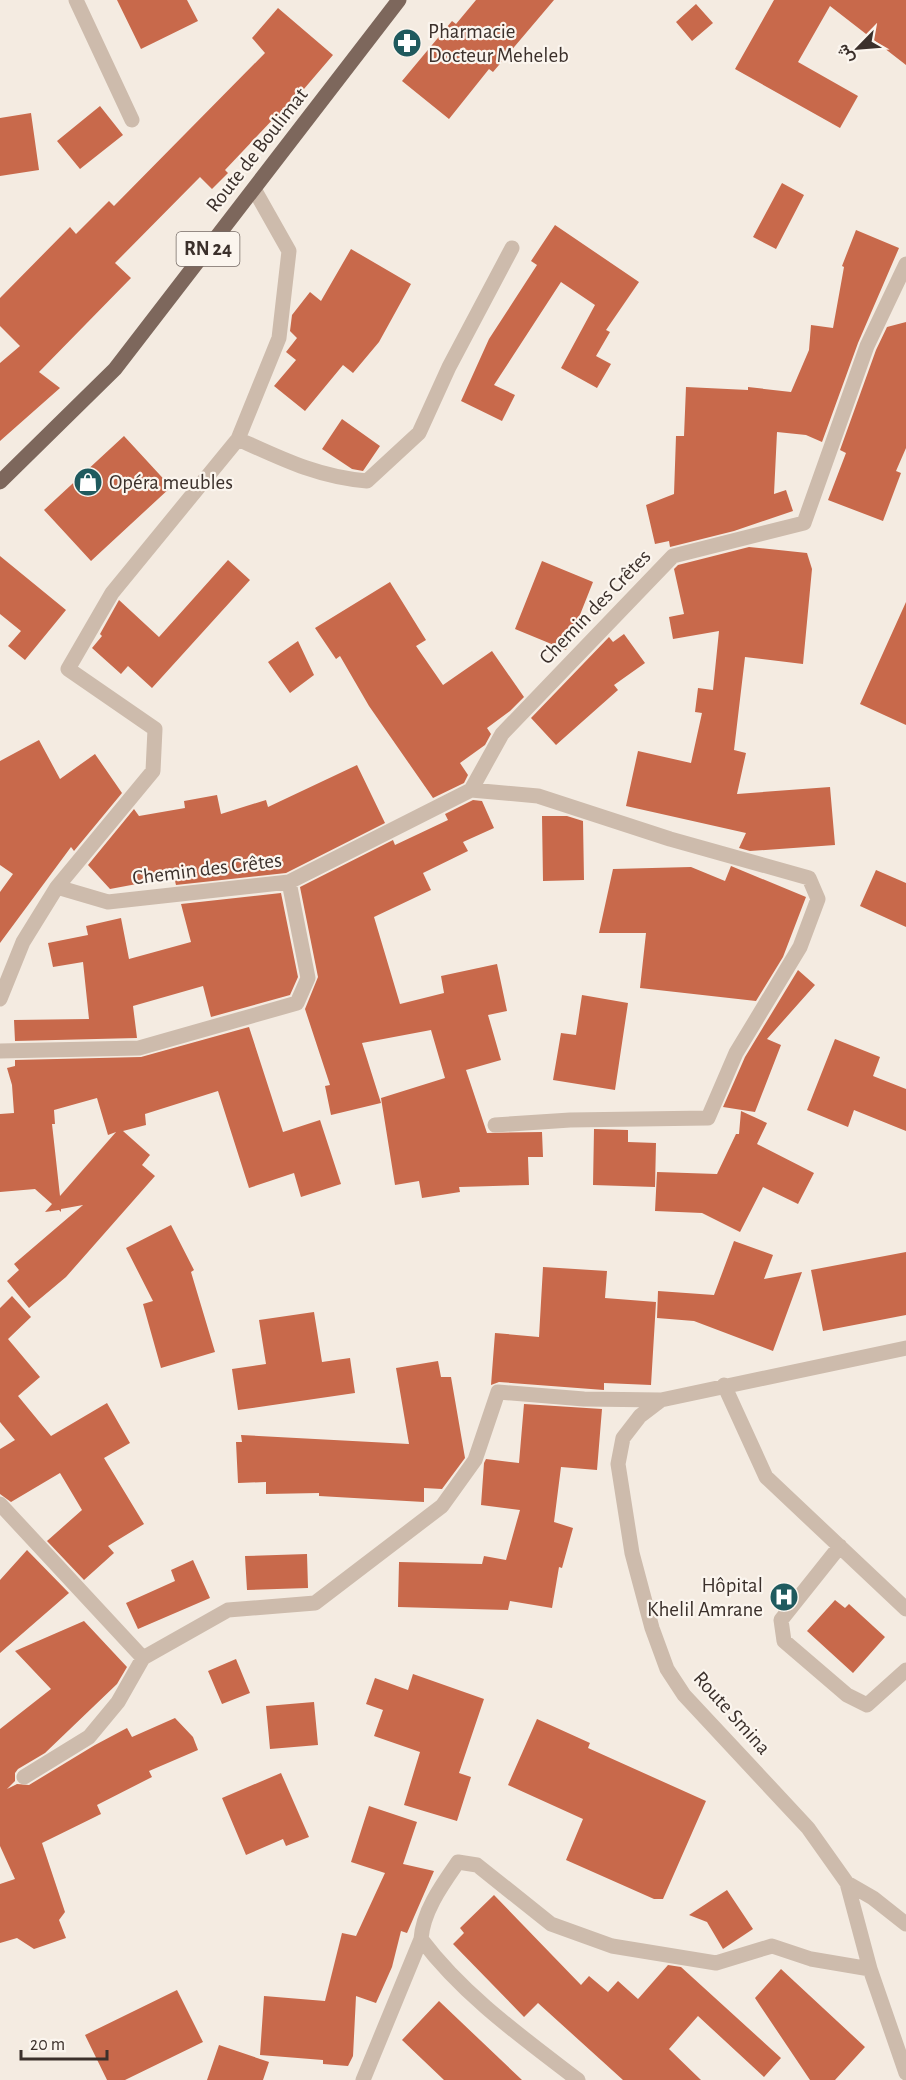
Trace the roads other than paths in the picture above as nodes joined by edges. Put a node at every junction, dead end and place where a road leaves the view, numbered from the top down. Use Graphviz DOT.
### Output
graph roads {
  1 [pos="76,0"];
  2 [pos="399,0"];
  3 [pos="132,120"];
  4 [pos="254,189"];
  5 [pos="512,248"];
  6 [pos="906,264"];
  7 [pos="238,439"];
  8 [pos="0,482"];
  9 [pos="471,790"];
  10 [pos="289,882"];
  11 [pos="57,887"];
  12 [pos="0,999"];
  13 [pos="0,1051"];
  14 [pos="495,1125"];
  15 [pos="906,1348"];
  16 [pos="724,1385"];
  17 [pos="660,1400"];
  18 [pos="0,1504"];
  19 [pos="840,1546"];
  20 [pos="906,1609"];
  21 [pos="142,1658"];
  22 [pos="906,1670"];
  23 [pos="24,1777"];
  24 [pos="847,1883"];
  25 [pos="906,1924"];
  26 [pos="421,1939"];
  27 [pos="870,1969"];
  28 [pos="906,2073"];
  29 [pos="363,2080"];
  30 [pos="578,2080"];
  1 -- 3 [label="street"];
  2 -- 4 [label="main road, Route de Boulimat / RN 24"];
  4 -- 7 [label="street"];
  4 -- 8 [label="main road, Route de Boulimat / RN 24"];
  5 -- 7 [label="street"];
  6 -- 9 [label="street, Chemin des Crêtes"];
  7 -- 11 [label="street"];
  9 -- 10 [label="street, Chemin des Crêtes"];
  9 -- 14 [label="street"];
  10 -- 11 [label="street, Chemin des Crêtes"];
  10 -- 13 [label="street"];
  11 -- 12 [label="street"];
  15 -- 16 [label="street, Route Smina"];
  16 -- 17 [label="street, Route Smina"];
  16 -- 19 [label="street"];
  17 -- 21 [label="street"];
  17 -- 24 [label="street, Route Smina"];
  18 -- 21 [label="street"];
  19 -- 20 [label="street"];
  19 -- 22 [label="street"];
  21 -- 23 [label="street"];
  24 -- 25 [label="street"];
  24 -- 27 [label="street, Route Smina"];
  26 -- 27 [label="street"];
  26 -- 29 [label="street"];
  26 -- 30 [label="street"];
  27 -- 28 [label="street, Route Smina"];
}
